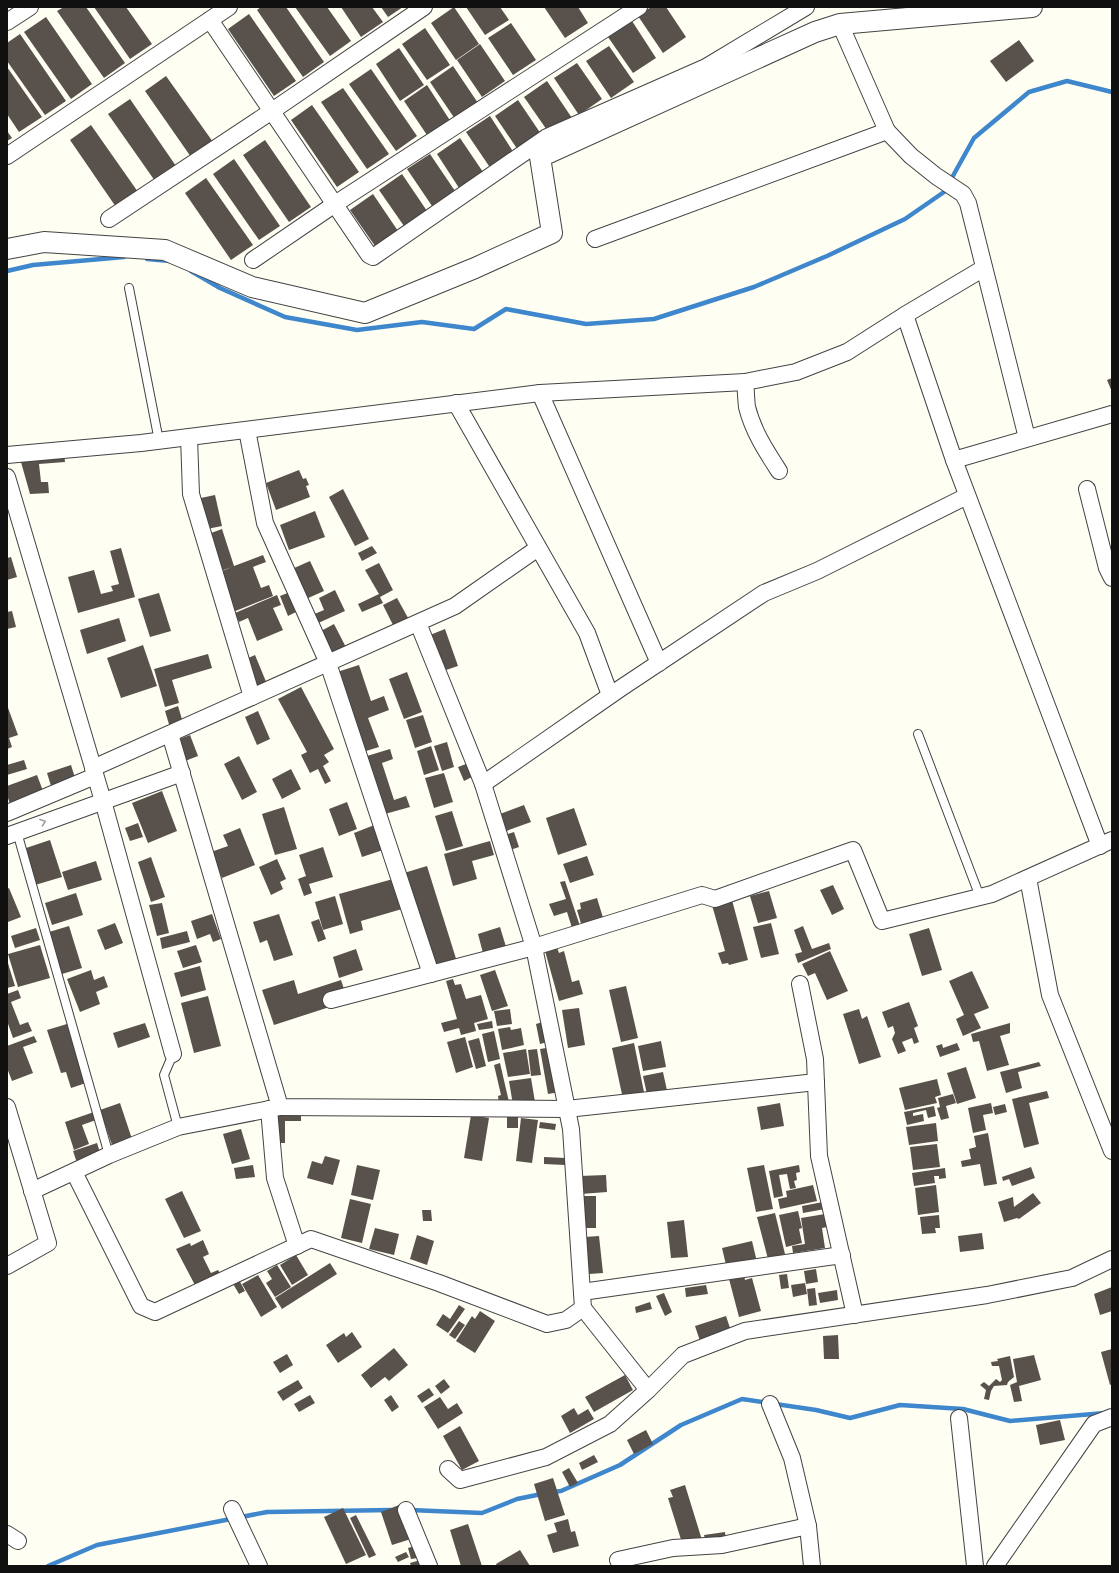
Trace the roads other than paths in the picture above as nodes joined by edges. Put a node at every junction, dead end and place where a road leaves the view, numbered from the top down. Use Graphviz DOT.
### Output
graph roads {
  1 [pos="30,7"];
  2 [pos="229,7"];
  3 [pos="424,7"];
  4 [pos="640,7"];
  5 [pos="806,7"];
  6 [pos="1032,7"];
  7 [pos="210,20"];
  8 [pos="7,22"];
  9 [pos="840,24"];
  10 [pos="272,111"];
  11 [pos="887,131"];
  12 [pos="7,156"];
  13 [pos="335,204"];
  14 [pos="109,219"];
  15 [pos="595,239"];
  16 [pos="7,249"];
  17 [pos="253,260"];
  18 [pos="984,268"];
  19 [pos="129,288"];
  20 [pos="904,315"];
  21 [pos="745,382"];
  22 [pos="540,393"];
  23 [pos="456,403"];
  24 [pos="1112,414"];
  25 [pos="248,430"];
  26 [pos="189,437"];
  27 [pos="1027,438"];
  28 [pos="159,441"];
  29 [pos="7,455"];
  30 [pos="954,460"];
  31 [pos="779,471"];
  32 [pos="7,477"];
  33 [pos="1087,489"];
  34 [pos="967,496"];
  35 [pos="538,548"];
  36 [pos="1112,578"];
  37 [pos="418,623"];
  38 [pos="328,663"];
  39 [pos="659,663"];
  40 [pos="610,696"];
  41 [pos="252,697"];
  42 [pos="170,734"];
  43 [pos="918,734"];
  44 [pos="94,772"];
  45 [pos="182,773"];
  46 [pos="484,784"];
  47 [pos="103,801"];
  48 [pos="8,810"];
  49 [pos="12,834"];
  50 [pos="1106,843"];
  51 [pos="1028,878"];
  52 [pos="980,897"];
  53 [pos="534,947"];
  54 [pos="431,974"];
  55 [pos="800,984"];
  56 [pos="331,1000"];
  57 [pos="173,1054"];
  58 [pos="816,1082"];
  59 [pos="7,1106"];
  60 [pos="275,1108"];
  61 [pos="567,1109"];
  62 [pos="178,1127"];
  63 [pos="1112,1151"];
  64 [pos="109,1155"];
  65 [pos="74,1172"];
  66 [pos="32,1191"];
  67 [pos="297,1246"];
  68 [pos="842,1254"];
  69 [pos="1112,1259"];
  70 [pos="7,1266"];
  71 [pos="582,1292"];
  72 [pos="583,1308"];
  73 [pos="855,1315"];
  74 [pos="648,1390"];
  75 [pos="770,1404"];
  76 [pos="1112,1417"];
  77 [pos="959,1418"];
  78 [pos="448,1469"];
  79 [pos="232,1509"];
  80 [pos="406,1510"];
  81 [pos="808,1526"];
  82 [pos="618,1560"];
  83 [pos="259,1566"];
  84 [pos="429,1566"];
  85 [pos="812,1566"];
  86 [pos="975,1566"];
  87 [pos="995,1566"];
  1 -- 8 [label="street"];
  2 -- 7 [label="street"];
  3 -- 10 [label="street"];
  4 -- 13 [label="street"];
  5 -- 13 [label="street"];
  6 -- 9 [label="street"];
  7 -- 10 [label="street"];
  7 -- 12 [label="street"];
  9 -- 11 [label="street"];
  9 -- 16 [label="street"];
  10 -- 13 [label="street"];
  10 -- 14 [label="street"];
  11 -- 15 [label="street"];
  11 -- 18 [label="street"];
  13 -- 17 [label="street"];
  18 -- 20 [label="street"];
  18 -- 27 [label="street"];
  19 -- 28 [label="lane"];
  20 -- 21 [label="street"];
  20 -- 30 [label="street"];
  21 -- 22 [label="street"];
  21 -- 31 [label="street"];
  22 -- 23 [label="street"];
  22 -- 39 [label="street"];
  23 -- 25 [label="street"];
  23 -- 35 [label="street"];
  24 -- 27 [label="street"];
  25 -- 26 [label="street"];
  25 -- 38 [label="street"];
  26 -- 28 [label="street"];
  26 -- 41 [label="street"];
  27 -- 30 [label="street"];
  28 -- 29 [label="street"];
  30 -- 34 [label="street"];
  32 -- 44 [label="street"];
  33 -- 36 [label="street"];
  34 -- 39 [label="street"];
  34 -- 50 [label="street"];
  35 -- 37 [label="street"];
  35 -- 40 [label="street"];
  37 -- 38 [label="street"];
  37 -- 46 [label="street"];
  38 -- 41 [label="street"];
  38 -- 54 [label="street"];
  39 -- 40 [label="street"];
  40 -- 46 [label="street"];
  41 -- 42 [label="street"];
  42 -- 44 [label="street"];
  42 -- 45 [label="street"];
  43 -- 52 [label="lane"];
  44 -- 47 [label="street"];
  44 -- 48 [label="street"];
  45 -- 47 [label="street"];
  45 -- 60 [label="street"];
  46 -- 53 [label="street"];
  49 -- 47 [label="street, one-way"];
  47 -- 57 [label="street"];
  49 -- 64 [label="lane"];
  50 -- 51 [label="street"];
  51 -- 52 [label="street"];
  51 -- 63 [label="street"];
  52 -- 53 [label="street"];
  53 -- 54 [label="street"];
  53 -- 61 [label="street"];
  54 -- 56 [label="street"];
  55 -- 58 [label="street"];
  57 -- 62 [label="lane"];
  58 -- 61 [label="street"];
  58 -- 68 [label="street"];
  59 -- 66 [label="street"];
  60 -- 61 [label="street"];
  60 -- 62 [label="street"];
  60 -- 67 [label="street"];
  61 -- 71 [label="street"];
  62 -- 64 [label="street"];
  64 -- 65 [label="street"];
  65 -- 66 [label="street"];
  65 -- 67 [label="street"];
  66 -- 70 [label="street"];
  67 -- 72 [label="street"];
  68 -- 71 [label="street"];
  68 -- 73 [label="street"];
  69 -- 73 [label="street"];
  71 -- 72 [label="street"];
  72 -- 74 [label="street"];
  73 -- 74 [label="street"];
  74 -- 78 [label="street"];
  75 -- 81 [label="street"];
  76 -- 87 [label="street"];
  77 -- 86 [label="street"];
  79 -- 83 [label="street"];
  80 -- 84 [label="street"];
  81 -- 82 [label="street"];
  81 -- 85 [label="street"];
}
